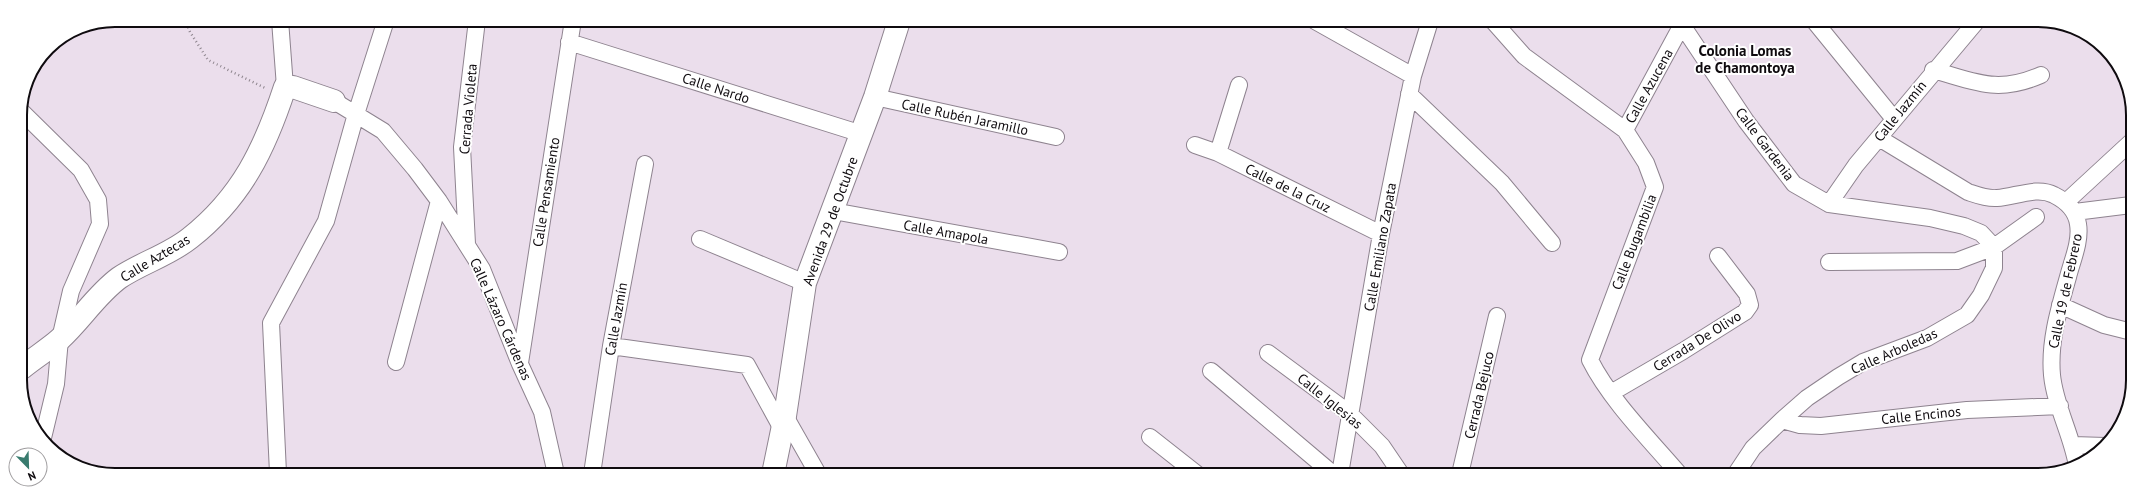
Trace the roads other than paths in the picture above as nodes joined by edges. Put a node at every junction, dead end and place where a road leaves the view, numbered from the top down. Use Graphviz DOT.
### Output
graph roads {
  1 [pos="281,27"];
  2 [pos="384,27"];
  3 [pos="476,27"];
  4 [pos="572,27"];
  5 [pos="897,27"];
  6 [pos="1326,27"];
  7 [pos="1428,27"];
  8 [pos="1498,27"];
  9 [pos="1679,27"];
  10 [pos="1684,27"];
  11 [pos="1819,27"];
  12 [pos="1972,27"];
  13 [pos="570,42"];
  14 [pos="1933,70"];
  15 [pos="2041,75"];
  16 [pos="1413,76"];
  17 [pos="1238,85"];
  18 [pos="289,87"];
  19 [pos="1409,94"];
  20 [pos="875,98"];
  21 [pos="334,101"];
  22 [pos="356,114"];
  23 [pos="27,117"];
  24 [pos="1894,119"];
  25 [pos="1625,130"];
  26 [pos="862,134"];
  27 [pos="1056,137"];
  28 [pos="1879,138"];
  29 [pos="1195,145"];
  30 [pos="2126,147"];
  31 [pos="1218,153"];
  32 [pos="645,164"];
  33 [pos="439,201"];
  34 [pos="1829,204"];
  35 [pos="2126,205"];
  36 [pos="2070,207"];
  37 [pos="833,211"];
  38 [pos="2036,217"];
  39 [pos="1381,234"];
  40 [pos="700,239"];
  41 [pos="1552,243"];
  42 [pos="467,246"];
  43 [pos="1994,247"];
  44 [pos="1059,252"];
  45 [pos="1718,256"];
  46 [pos="1829,262"];
  47 [pos="806,283"];
  48 [pos="2060,305"];
  49 [pos="1497,316"];
  50 [pos="2126,330"];
  51 [pos="60,339"];
  52 [pos="611,346"];
  53 [pos="1268,353"];
  54 [pos="396,362"];
  55 [pos="27,364"];
  56 [pos="520,364"];
  57 [pos="1211,371"];
  58 [pos="1611,393"];
  59 [pos="2060,406"];
  60 [pos="1349,413"];
  61 [pos="1782,420"];
  62 [pos="783,422"];
  63 [pos="44,432"];
  64 [pos="1150,437"];
  65 [pos="2073,446"];
  66 [pos="2096,446"];
  67 [pos="2076,459"];
  68 [pos="278,468"];
  69 [pos="555,468"];
  70 [pos="593,468"];
  71 [pos="773,468"];
  72 [pos="814,468"];
  73 [pos="1189,468"];
  74 [pos="1326,468"];
  75 [pos="1341,468"];
  76 [pos="1396,468"];
  77 [pos="1461,468"];
  78 [pos="1675,468"];
  79 [pos="1740,468"];
  1 -- 18 [label="street"];
  2 -- 22 [label="street"];
  3 -- 42 [label="street, Cerrada Violeta"];
  4 -- 13 [label="street, Calle Pensamiento"];
  5 -- 20 [label="street, Avenida 29 de Octubre"];
  6 -- 16 [label="street"];
  7 -- 16 [label="street, Calle Emiliano Zapata"];
  8 -- 25 [label="street, Calle Bugambilia"];
  9 -- 25 [label="street, Calle Azucena"];
  10 -- 34 [label="street, Calle Gardenia"];
  11 -- 24 [label="street"];
  12 -- 14 [label="street, Calle Jazmín"];
  13 -- 26 [label="street, Calle Nardo"];
  13 -- 56 [label="street, Calle Pensamiento"];
  14 -- 15 [label="street"];
  14 -- 24 [label="street, Calle Jazmín"];
  16 -- 19 [label="street, Calle Emiliano Zapata"];
  17 -- 31 [label="street"];
  18 -- 21 [label="street, Calle Lázaro Cárdenas"];
  18 -- 51 [label="street, Calle Aztecas"];
  19 -- 39 [label="street, Calle Emiliano Zapata"];
  19 -- 41 [label="street"];
  20 -- 26 [label="street, Avenida 29 de Octubre"];
  20 -- 27 [label="street, Calle Rubén Jaramillo"];
  21 -- 22 [label="street, Calle Lázaro Cárdenas"];
  22 -- 33 [label="street, Calle Lázaro Cárdenas"];
  22 -- 68 [label="street"];
  23 -- 51 [label="street"];
  24 -- 28 [label="street, Calle Jazmín"];
  25 -- 58 [label="street, Calle Bugambilia"];
  26 -- 37 [label="street, Avenida 29 de Octubre"];
  28 -- 34 [label="street, Calle Jazmín"];
  28 -- 36 [label="street"];
  29 -- 31 [label="street, Calle de la Cruz"];
  30 -- 36 [label="street"];
  31 -- 39 [label="street, Calle de la Cruz"];
  32 -- 52 [label="street, Calle Jazmín"];
  33 -- 42 [label="street, Calle Lázaro Cárdenas"];
  33 -- 54 [label="street"];
  34 -- 43 [label="street, Calle Gardenia"];
  35 -- 36 [label="street"];
  36 -- 48 [label="street, Calle 19 de Febrero"];
  37 -- 44 [label="street, Calle Amapola"];
  37 -- 47 [label="street, Avenida 29 de Octubre"];
  38 -- 43 [label="street"];
  39 -- 60 [label="street, Calle Emiliano Zapata"];
  40 -- 47 [label="street"];
  42 -- 56 [label="street, Calle Lázaro Cárdenas"];
  43 -- 46 [label="street"];
  43 -- 61 [label="street, Calle Arboledas"];
  45 -- 58 [label="street, Cerrada De Olivo"];
  47 -- 62 [label="street, Avenida 29 de Octubre"];
  48 -- 50 [label="street"];
  48 -- 59 [label="street, Calle 19 de Febrero"];
  49 -- 77 [label="street, Cerrada Bejuco"];
  51 -- 55 [label="street, Calle Aztecas"];
  51 -- 63 [label="street"];
  52 -- 62 [label="street"];
  52 -- 70 [label="street, Calle Jazmín"];
  53 -- 60 [label="street, Calle Iglesias"];
  56 -- 69 [label="street, Calle Lázaro Cárdenas"];
  57 -- 74 [label="street"];
  58 -- 78 [label="street, Calle Bugambilia"];
  59 -- 61 [label="street, Calle Encinos"];
  59 -- 65 [label="street, Calle 19 de Febrero"];
  60 -- 75 [label="street, Calle Emiliano Zapata"];
  60 -- 76 [label="street, Calle Iglesias"];
  61 -- 79 [label="street, Calle Arboledas"];
  62 -- 71 [label="street, Avenida 29 de Octubre"];
  62 -- 72 [label="street"];
  64 -- 73 [label="street"];
  65 -- 66 [label="street"];
  65 -- 67 [label="street, Calle 19 de Febrero"];
}
